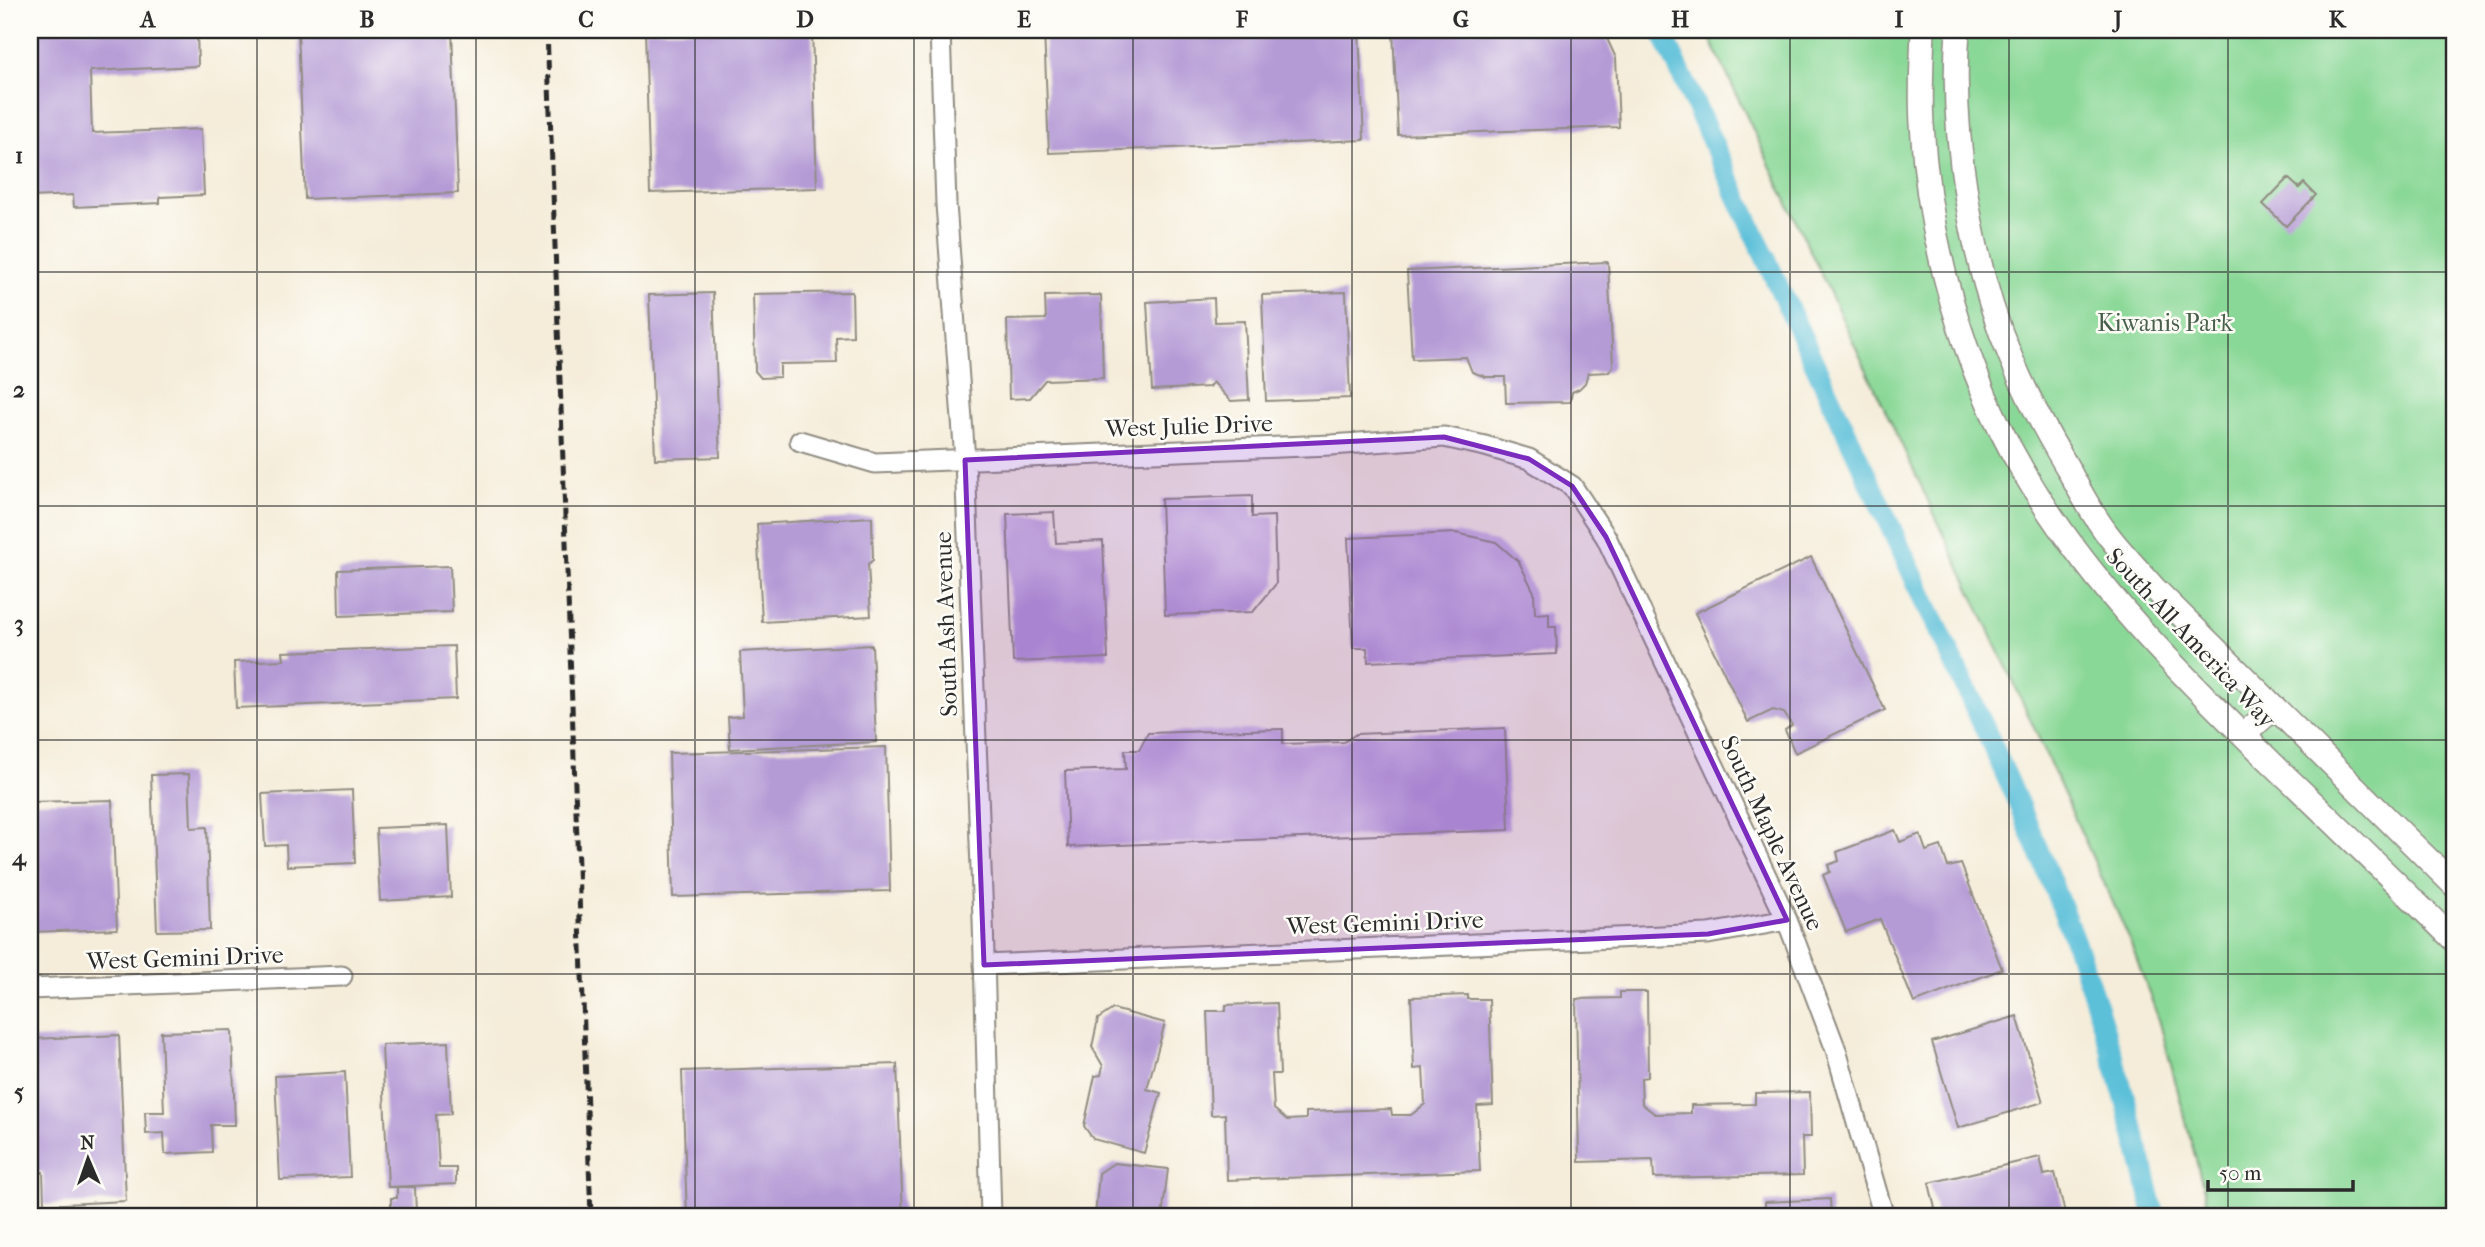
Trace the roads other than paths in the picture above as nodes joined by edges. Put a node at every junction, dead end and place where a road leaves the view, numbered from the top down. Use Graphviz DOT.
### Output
graph roads {
  1 [pos="940,30"];
  2 [pos="1923,30"];
  3 [pos="1958,30"];
  4 [pos="800,441"];
  5 [pos="965,460"];
  6 [pos="1572,486"];
  7 [pos="2274,708"];
  8 [pos="2243,735"];
  9 [pos="2455,886"];
  10 [pos="1787,920"];
  11 [pos="2455,941"];
  12 [pos="984,965"];
  13 [pos="342,976"];
  14 [pos="30,989"];
  15 [pos="991,1217"];
  16 [pos="1884,1217"];
  1 -- 5 [label="street, South Ash Avenue"];
  2 -- 8 [label="street, South All America Way"];
  3 -- 7 [label="street, South All America Way"];
  4 -- 5 [label="street, West Julie Drive"];
  5 -- 6 [label="street, West Julie Drive"];
  5 -- 12 [label="street, South Ash Avenue"];
  6 -- 10 [label="street, South Maple Avenue"];
  7 -- 8 [label="street"];
  7 -- 9 [label="street, South All America Way"];
  8 -- 11 [label="street, South All America Way"];
  10 -- 12 [label="street, West Gemini Drive"];
  10 -- 16 [label="street, South Maple Avenue"];
  12 -- 15 [label="street, South Ash Avenue"];
  13 -- 14 [label="street, West Gemini Drive"];
}
